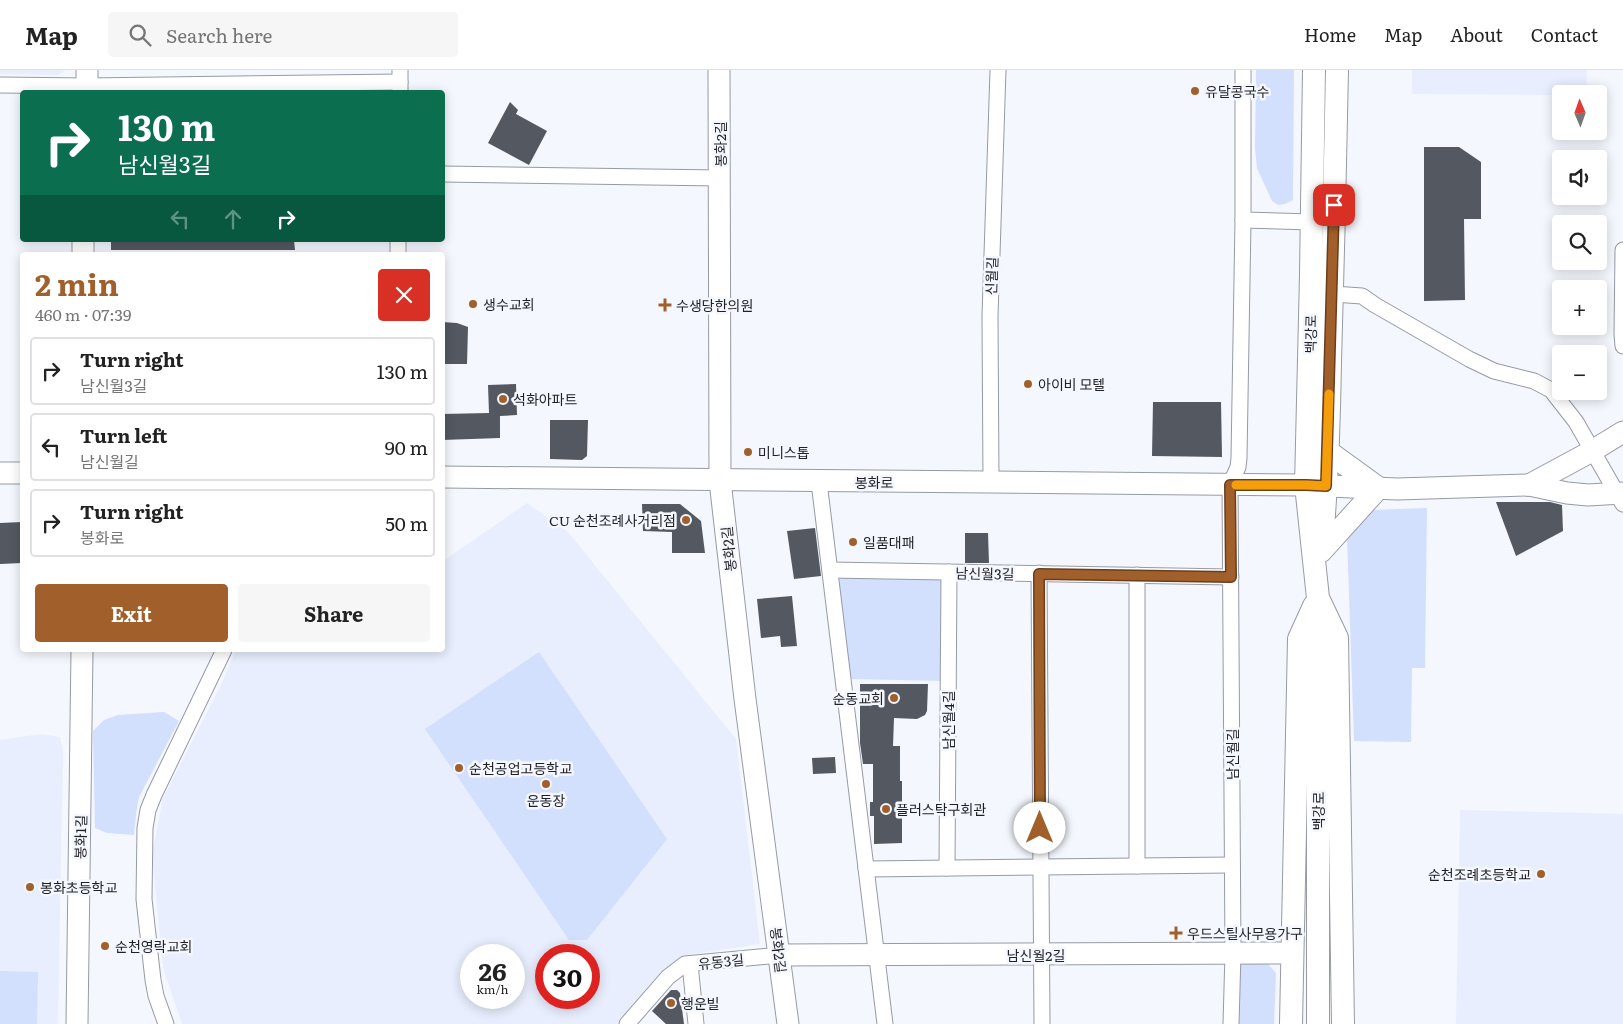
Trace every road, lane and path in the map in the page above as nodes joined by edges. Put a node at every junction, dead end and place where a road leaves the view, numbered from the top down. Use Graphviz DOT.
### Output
graph roads {
  1 [pos="719,70"];
  2 [pos="998,70"];
  3 [pos="1243,70"];
  4 [pos="1314,70"];
  5 [pos="1336,70"];
  6 [pos="400,81"];
  7 [pos="87,83"];
  8 [pos="0,86"];
  9 [pos="445,174"];
  10 [pos="720,178"];
  11 [pos="1243,220"];
  12 [pos="1311,222"];
  13 [pos="1623,250"];
  14 [pos="1332,294"];
  15 [pos="1623,346"];
  16 [pos="1623,432"];
  17 [pos="1327,451"];
  18 [pos="1592,451"];
  19 [pos="0,473"];
  20 [pos="20,473"];
  21 [pos="445,477"];
  22 [pos="720,481"];
  23 [pos="819,482"];
  24 [pos="991,483"];
  25 [pos="1230,485"];
  26 [pos="1528,485"];
  27 [pos="1316,486"];
  28 [pos="1378,488"];
  29 [pos="1621,497"];
  30 [pos="1321,552"];
  31 [pos="830,570"];
  32 [pos="948,572"];
  33 [pos="1039,574"];
  34 [pos="1137,575"];
  35 [pos="1231,577"];
  36 [pos="1318,598"];
  37 [pos="82,652"];
  38 [pos="223,652"];
  39 [pos="1232,865"];
  40 [pos="1136,866"];
  41 [pos="1040,867"];
  42 [pos="947,868"];
  43 [pos="866,869"];
  44 [pos="1292,953"];
  45 [pos="1233,954"];
  46 [pos="780,955"];
  47 [pos="876,955"];
  48 [pos="1042,955"];
  49 [pos="690,964"];
  50 [pos="77,1024"];
  51 [pos="166,1024"];
  52 [pos="627,1024"];
  53 [pos="696,1024"];
  54 [pos="788,1024"];
  55 [pos="885,1024"];
  56 [pos="1042,1024"];
  57 [pos="1231,1024"];
  58 [pos="1291,1024"];
  59 [pos="1318,1024"];
  60 [pos="1343,1024"];
  1 -- 10 [label="street, 봉화2길"];
  2 -- 24 [label="street, 신월길"];
  3 -- 11 [label="street"];
  4 -- 12 [label="main road, 백강로"];
  5 -- 14 [label="main road, 백강로"];
  6 -- 7 [label="street"];
  7 -- 8 [label="street"];
  9 -- 10 [label="street"];
  10 -- 22 [label="street, 봉화2길"];
  11 -- 12 [label="street"];
  11 -- 25 [label="street"];
  12 -- 27 [label="main road, 백강로"];
  13 -- 15 [label="street"];
  14 -- 17 [label="main road, 백강로"];
  14 -- 18 [label="street"];
  16 -- 18 [label="street"];
  17 -- 27 [label="main road, 백강로"];
  17 -- 28 [label="main road"];
  18 -- 26 [label="street"];
  18 -- 29 [label="street"];
  19 -- 20 [label="street"];
  21 -- 22 [label="street, 봉화로"];
  22 -- 23 [label="street, 봉화로"];
  22 -- 46 [label="street, 봉화2길"];
  23 -- 24 [label="street, 봉화로"];
  23 -- 31 [label="street"];
  24 -- 25 [label="street, 봉화로"];
  25 -- 27 [label="street, 봉화로"];
  25 -- 35 [label="street, 남신월길"];
  26 -- 28 [label="street, 봉화로"];
  26 -- 29 [label="street"];
  27 -- 28 [label="street, 봉화로"];
  27 -- 30 [label="main road, 백강로"];
  27 -- 36 [label="main road, 백강로"];
  28 -- 30 [label="main road"];
  30 -- 36 [label="main road, 백강로"];
  31 -- 32 [label="street, 남신월3길"];
  31 -- 43 [label="street"];
  32 -- 33 [label="street, 남신월3길"];
  32 -- 42 [label="street, 남신월4길"];
  33 -- 34 [label="street, 남신월3길"];
  33 -- 41 [label="street"];
  34 -- 35 [label="street, 남신월3길"];
  34 -- 40 [label="street"];
  35 -- 39 [label="street, 남신월길"];
  36 -- 44 [label="main road"];
  36 -- 59 [label="main road, 백강로"];
  36 -- 60 [label="main road"];
  37 -- 50 [label="street, 봉화1길"];
  38 -- 51 [label="street"];
  39 -- 40 [label="street"];
  39 -- 45 [label="street, 남신월길"];
  40 -- 41 [label="street"];
  41 -- 42 [label="street"];
  41 -- 48 [label="street"];
  42 -- 43 [label="street"];
  43 -- 47 [label="street"];
  44 -- 45 [label="street, 남신월2길"];
  44 -- 58 [label="main road"];
  45 -- 48 [label="street, 남신월2길"];
  45 -- 57 [label="street, 남신월길"];
  46 -- 47 [label="street, 남신월2길"];
  46 -- 49 [label="street, 유동3길"];
  46 -- 54 [label="street, 봉화2길"];
  47 -- 48 [label="street, 남신월2길"];
  47 -- 55 [label="street"];
  48 -- 56 [label="street"];
  49 -- 52 [label="street, 유동3길"];
  49 -- 53 [label="street"];
}
